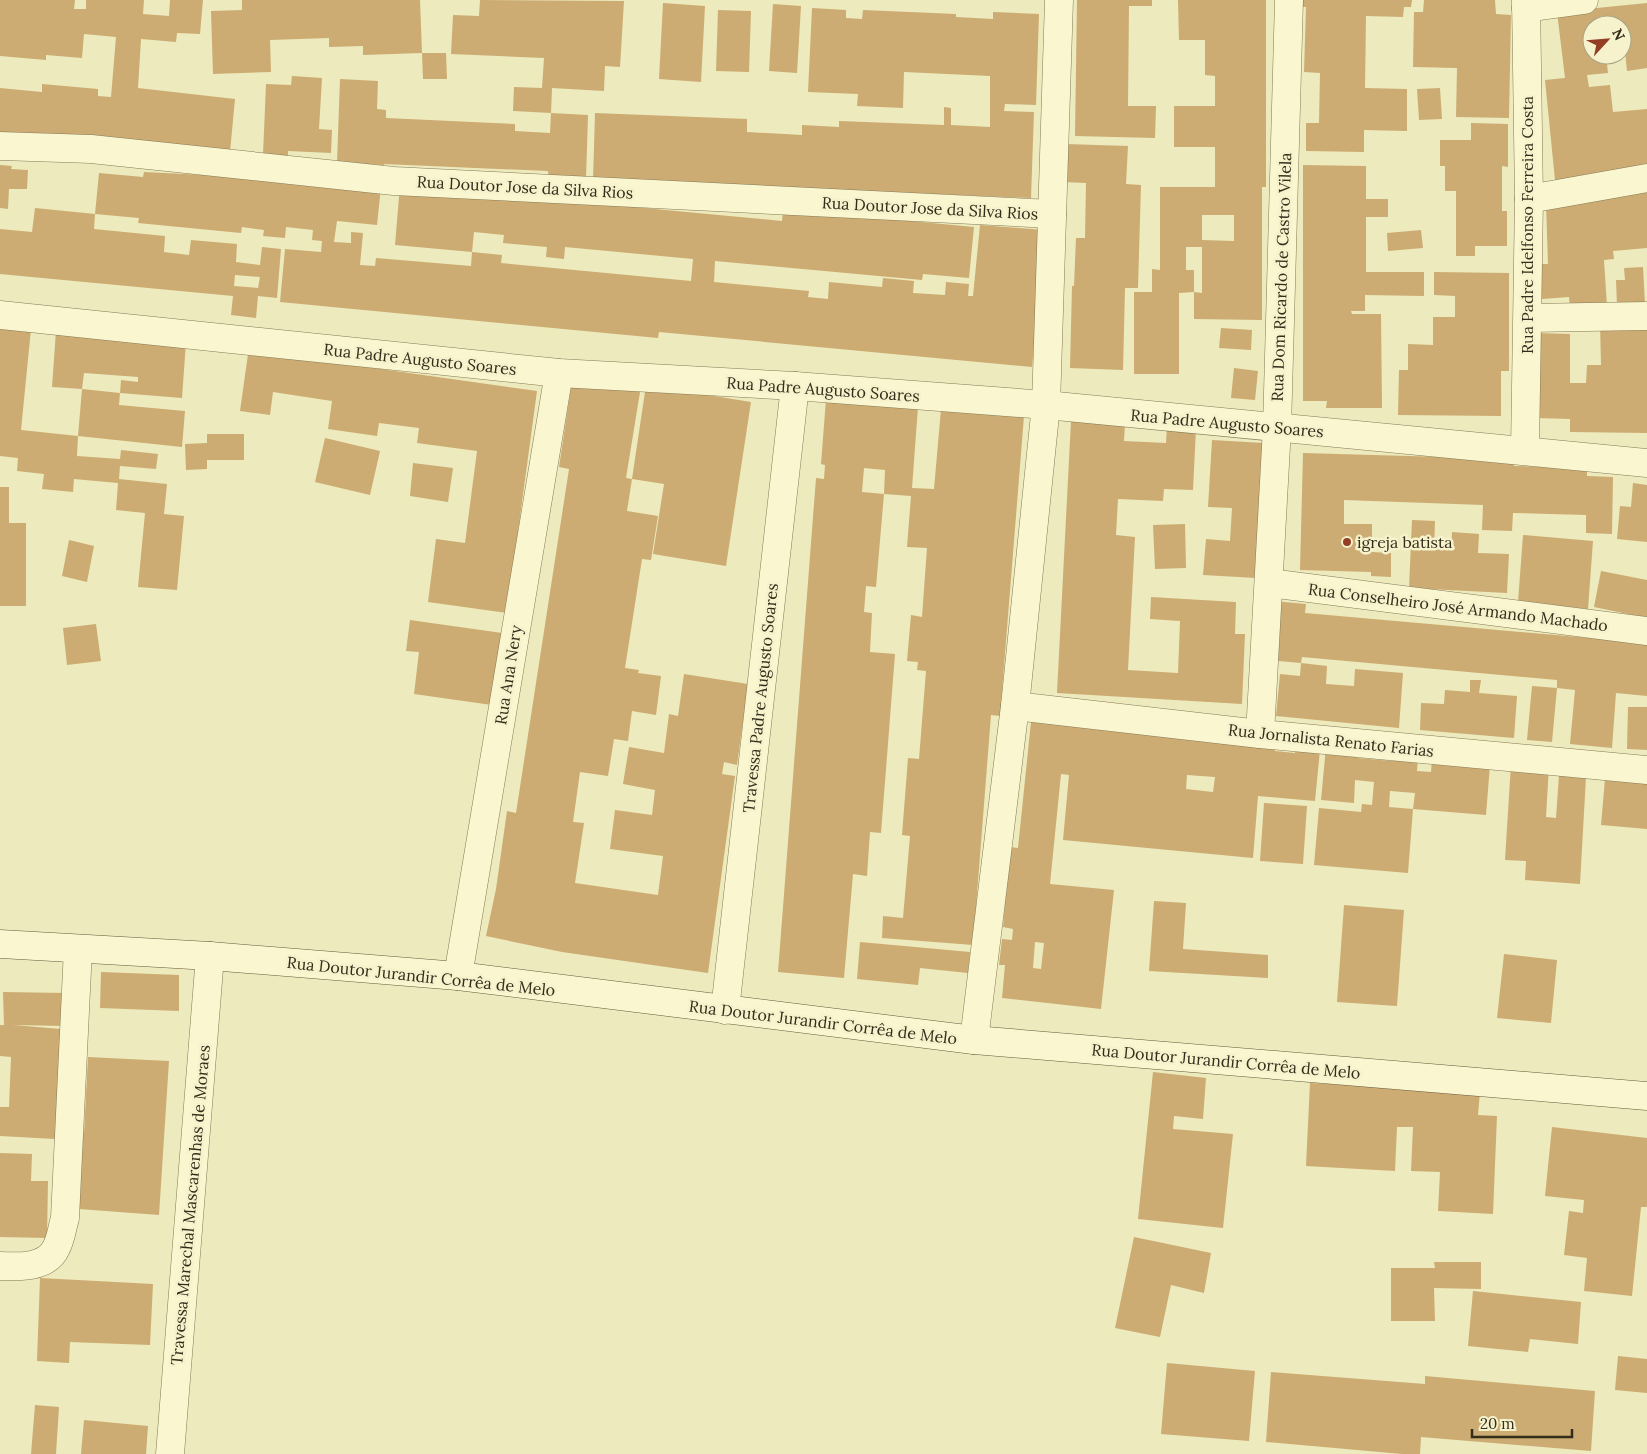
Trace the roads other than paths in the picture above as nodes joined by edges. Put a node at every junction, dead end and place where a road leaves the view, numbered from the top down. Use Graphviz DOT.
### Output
graph roads {
  1 [pos="1058,0"];
  2 [pos="1289,0"];
  3 [pos="1584,0"];
  4 [pos="1526,4"];
  5 [pos="0,146"];
  6 [pos="1647,178"];
  7 [pos="1529,199"];
  8 [pos="1052,214"];
  9 [pos="0,315"];
  10 [pos="1647,316"];
  11 [pos="1528,318"];
  12 [pos="559,373"];
  13 [pos="795,386"];
  14 [pos="1046,406"];
  15 [pos="1277,428"];
  16 [pos="1525,450"];
  17 [pos="1647,463"];
  18 [pos="1269,583"];
  19 [pos="1647,631"];
  20 [pos="1015,706"];
  21 [pos="1260,734"];
  22 [pos="1647,770"];
  23 [pos="0,944"];
  24 [pos="78,949"];
  25 [pos="210,956"];
  26 [pos="458,976"];
  27 [pos="725,1010"];
  28 [pos="974,1040"];
  29 [pos="1647,1096"];
  30 [pos="0,1266"];
  31 [pos="170,1454"];
  1 -- 8 [label="street"];
  2 -- 15 [label="street, Rua Dom Ricardo de Castro Vilela"];
  3 -- 4 [label="street"];
  4 -- 7 [label="street, Rua Padre Idelfonso Ferreira Costa"];
  5 -- 8 [label="street, Rua Doutor Jose da Silva Rios"];
  6 -- 7 [label="street"];
  7 -- 11 [label="street, Rua Padre Idelfonso Ferreira Costa"];
  8 -- 14 [label="street"];
  9 -- 12 [label="street, Rua Padre Augusto Soares"];
  10 -- 11 [label="street"];
  11 -- 16 [label="street, Rua Padre Idelfonso Ferreira Costa"];
  12 -- 13 [label="street, Rua Padre Augusto Soares"];
  12 -- 26 [label="street, Rua Ana Nery"];
  13 -- 14 [label="street, Rua Padre Augusto Soares"];
  13 -- 27 [label="street, Travessa Padre Augusto Soares"];
  14 -- 15 [label="street, Rua Padre Augusto Soares"];
  14 -- 20 [label="street"];
  15 -- 16 [label="street, Rua Padre Augusto Soares"];
  15 -- 18 [label="street, Rua Dom Ricardo de Castro Vilela"];
  16 -- 17 [label="street, Rua Padre Augusto Soares"];
  18 -- 19 [label="street, Rua Conselheiro José Armando Machado"];
  18 -- 21 [label="street, Rua Dom Ricardo de Castro Vilela"];
  20 -- 21 [label="street, Rua Jornalista Renato Farias"];
  20 -- 28 [label="street"];
  21 -- 22 [label="street, Rua Jornalista Renato Farias"];
  23 -- 24 [label="street, Rua Doutor Jurandir Corrêa de Melo"];
  24 -- 25 [label="street, Rua Doutor Jurandir Corrêa de Melo"];
  24 -- 30 [label="street"];
  25 -- 26 [label="street, Rua Doutor Jurandir Corrêa de Melo"];
  25 -- 31 [label="street, Travessa Marechal Mascarenhas de Moraes"];
  26 -- 27 [label="street, Rua Doutor Jurandir Corrêa de Melo"];
  27 -- 28 [label="street, Rua Doutor Jurandir Corrêa de Melo"];
  28 -- 29 [label="street, Rua Doutor Jurandir Corrêa de Melo"];
}
